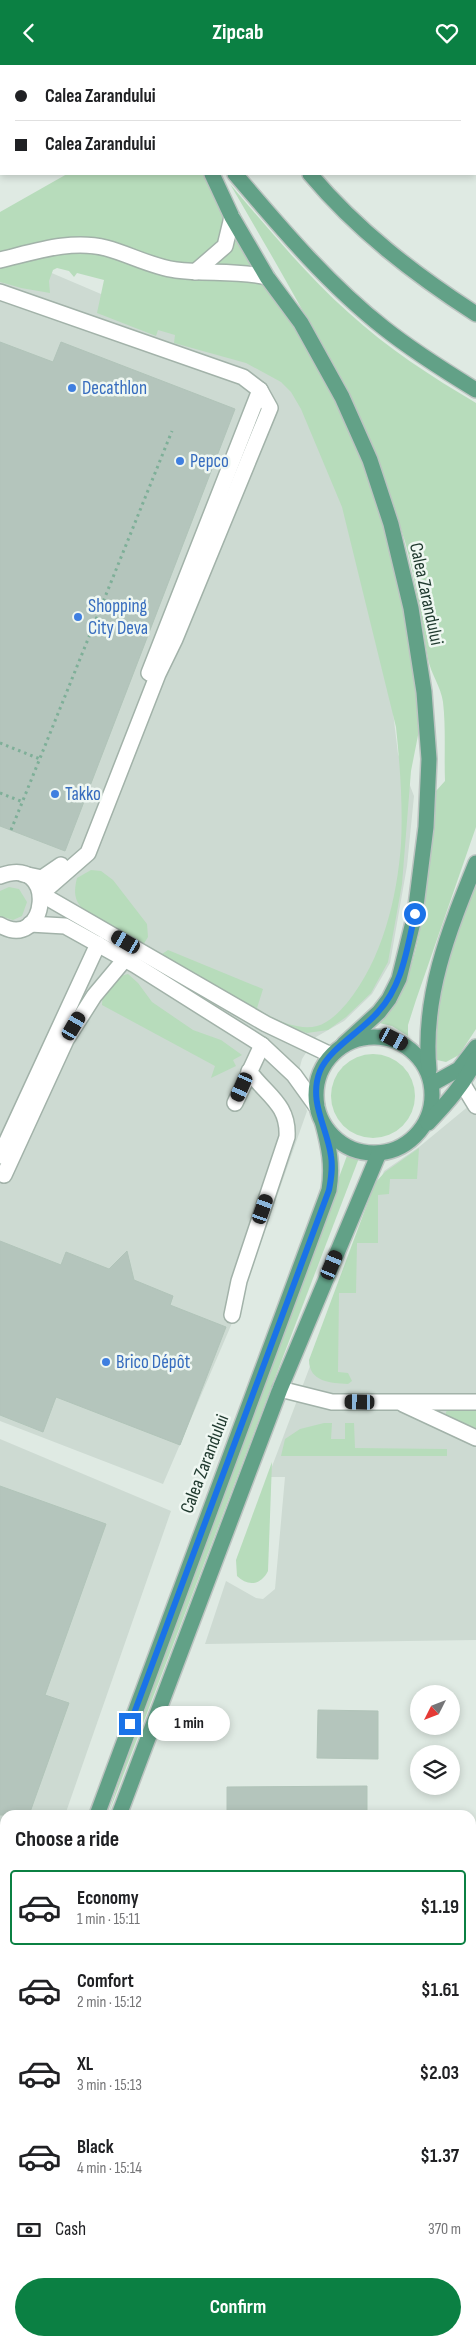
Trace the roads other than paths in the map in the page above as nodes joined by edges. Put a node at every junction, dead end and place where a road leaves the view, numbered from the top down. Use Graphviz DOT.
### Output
graph roads {
  1 [pos="212,175"];
  2 [pos="236,175"];
  3 [pos="316,176"];
  4 [pos="232,217"];
  5 [pos="0,260"];
  6 [pos="195,272"];
  7 [pos="267,277"];
  8 [pos="0,292"];
  9 [pos="476,314"];
  10 [pos="260,390"];
  11 [pos="476,390"];
  12 [pos="476,863"];
  13 [pos="23,874"];
  14 [pos="0,876"];
  15 [pos="41,894"];
  16 [pos="30,924"];
  17 [pos="0,925"];
  18 [pos="98,944"];
  19 [pos="125,959"];
  20 [pos="344,1044"];
  21 [pos="262,1045"];
  22 [pos="476,1047"];
  23 [pos="331,1055"];
  24 [pos="474,1066"];
  25 [pos="249,1071"];
  26 [pos="431,1079"];
  27 [pos="462,1083"];
  28 [pos="235,1103"];
  29 [pos="476,1106"];
  30 [pos="316,1107"];
  31 [pos="323,1124"];
  32 [pos="421,1130"];
  33 [pos="379,1153"];
  34 [pos="0,1156"];
  35 [pos="4,1175"];
  36 [pos="232,1315"];
  37 [pos="280,1389"];
  38 [pos="399,1402"];
  39 [pos="476,1403"];
  40 [pos="476,1438"];
  41 [pos="99,1810"];
  42 [pos="121,1810"];
  1 -- 4 [label="main road, Calea Zarandului"];
  2 -- 11 [label="main road"];
  3 -- 9 [label="main road"];
  4 -- 6 [label="lane"];
  4 -- 7 [label="main road, Calea Zarandului"];
  5 -- 6 [label="lane"];
  6 -- 7 [label="lane"];
  7 -- 20 [label="main road, Calea Zarandului"];
  8 -- 10 [label="lane"];
  10 -- 13 [label="lane"];
  10 -- 15 [label="lane"];
  12 -- 26 [label="main road, Calea Zarandului"];
  13 -- 14 [label="lane"];
  13 -- 15 [label="lane"];
  15 -- 16 [label="lane"];
  15 -- 23 [label="lane"];
  16 -- 17 [label="lane"];
  16 -- 18 [label="lane"];
  18 -- 19 [label="lane"];
  18 -- 34 [label="lane"];
  19 -- 21 [label="lane"];
  19 -- 35 [label="lane"];
  20 -- 23 [label="main road, Calea Zarandului"];
  20 -- 26 [label="main road, Calea Zarandului"];
  21 -- 25 [label="lane"];
  21 -- 30 [label="lane"];
  22 -- 26 [label="main road"];
  23 -- 30 [label="main road, Calea Zarandului"];
  24 -- 27 [label="main road, Calea Zarandului"];
  25 -- 28 [label="lane"];
  25 -- 36 [label="lane"];
  26 -- 32 [label="main road, Calea Zarandului"];
  27 -- 29 [label="lane"];
  27 -- 32 [label="main road, Calea Zarandului"];
  30 -- 31 [label="main road, Calea Zarandului"];
  31 -- 33 [label="main road, Calea Zarandului"];
  31 -- 41 [label="main road, Calea Zarandului"];
  32 -- 33 [label="main road, Calea Zarandului"];
  33 -- 37 [label="main road"];
  37 -- 38 [label="lane"];
  37 -- 42 [label="main road"];
  38 -- 39 [label="lane"];
  38 -- 40 [label="lane"];
}
